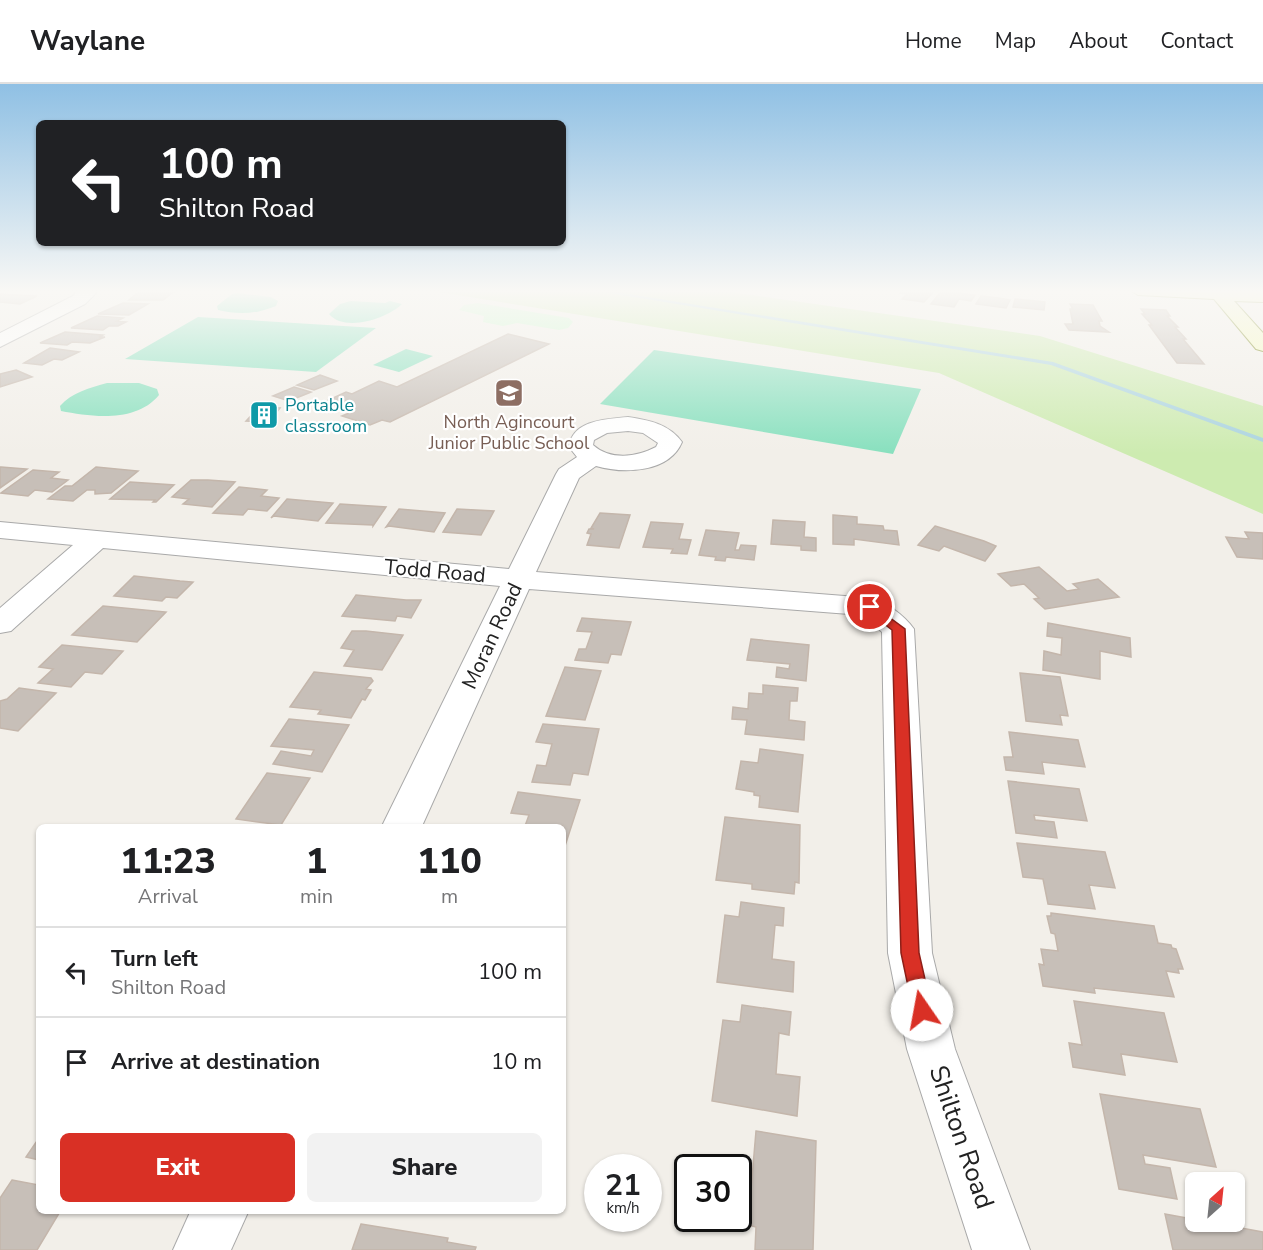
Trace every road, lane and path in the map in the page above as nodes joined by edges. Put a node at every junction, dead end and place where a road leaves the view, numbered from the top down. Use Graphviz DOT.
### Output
graph roads {
  1 [pos="593,457"];
  2 [pos="0,530"];
  3 [pos="96,540"];
  4 [pos="518,579"];
  5 [pos="870,607"];
  6 [pos="0,624"];
  7 [pos="403,824"];
  8 [pos="219,1214"];
  9 [pos="202,1250"];
  10 [pos="1001,1250"];
  1 -- 4 [label="street, Moran Road"];
  2 -- 3 [label="street, Todd Road"];
  3 -- 4 [label="street, Todd Road"];
  3 -- 6 [label="street"];
  4 -- 5 [label="street, Todd Road"];
  4 -- 7 [label="street, Moran Road"];
  5 -- 10 [label="street, Shilton Road"];
  8 -- 9 [label="street"];
}
